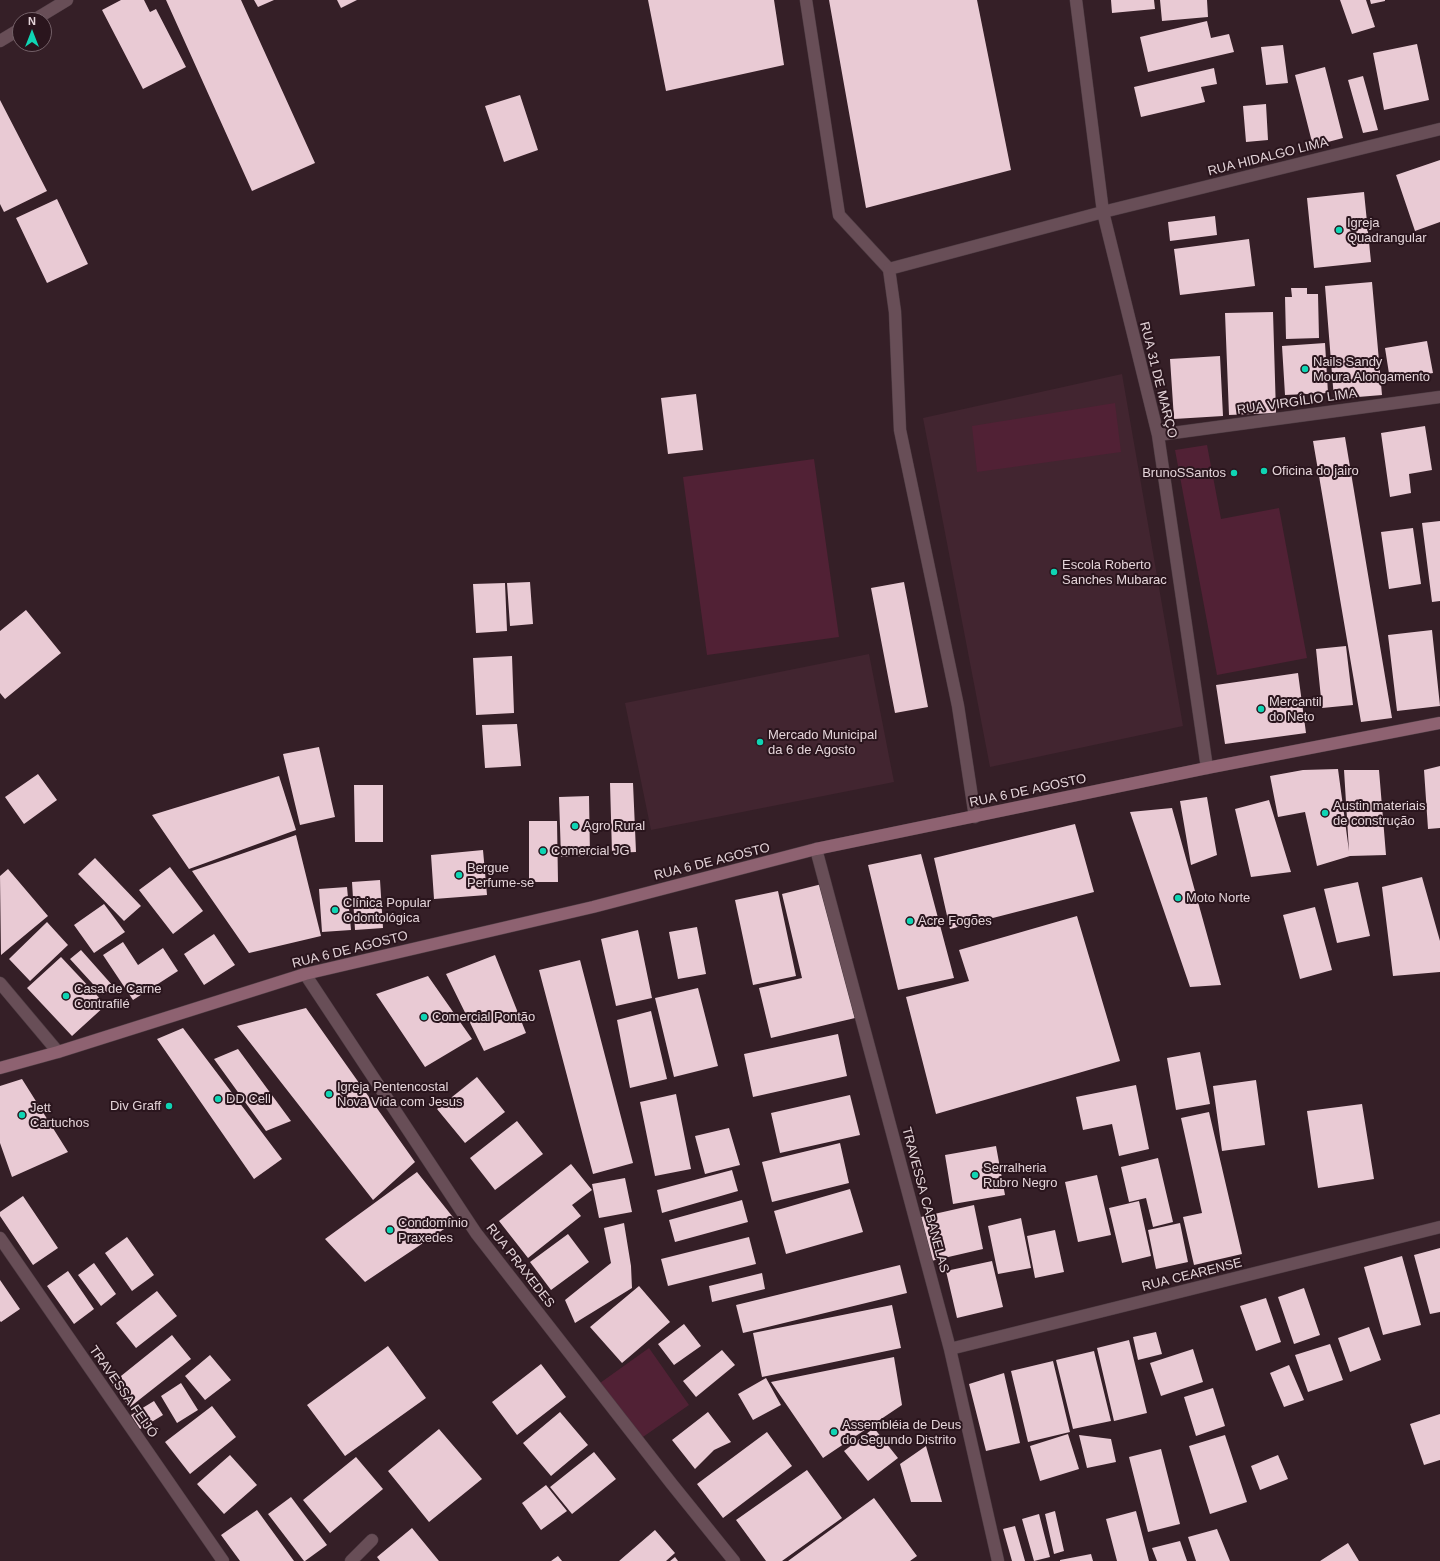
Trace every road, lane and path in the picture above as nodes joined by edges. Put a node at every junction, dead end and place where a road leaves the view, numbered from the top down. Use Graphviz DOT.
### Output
graph roads {
  1 [pos="67,0"];
  2 [pos="806,0"];
  3 [pos="1076,0"];
  4 [pos="47,12"];
  5 [pos="12,33"];
  6 [pos="0,41"];
  7 [pos="1440,129"];
  8 [pos="1102,212"];
  9 [pos="889,269"];
  10 [pos="1440,397"];
  11 [pos="1158,435"];
  12 [pos="1440,722"];
  13 [pos="1207,768"];
  14 [pos="975,817"];
  15 [pos="816,849"];
  16 [pos="305,974"];
  17 [pos="0,983"];
  18 [pos="58,1052"];
  19 [pos="0,1068"];
  20 [pos="1440,1227"];
  21 [pos="0,1238"];
  22 [pos="950,1349"];
  23 [pos="372,1540"];
  24 [pos="223,1561"];
  25 [pos="351,1561"];
  26 [pos="734,1561"];
  27 [pos="998,1561"];
  1 -- 4 [label="street"];
  2 -- 9 [label="street"];
  3 -- 8 [label="street, RUA 31 DE MARÇO"];
  5 -- 6 [label="street"];
  7 -- 8 [label="street, RUA HIDALGO LIMA"];
  8 -- 9 [label="street, RUA HIDALGO LIMA"];
  8 -- 11 [label="street, RUA 31 DE MARÇO"];
  9 -- 14 [label="street"];
  10 -- 11 [label="street, RUA VIRGÍLIO LIMA"];
  11 -- 13 [label="street, RUA 31 DE MARÇO"];
  12 -- 13 [label="street, RUA 6 DE AGOSTO"];
  13 -- 14 [label="street, RUA 6 DE AGOSTO"];
  14 -- 15 [label="street, RUA 6 DE AGOSTO"];
  15 -- 16 [label="street, RUA 6 DE AGOSTO"];
  15 -- 22 [label="street, TRAVESSA CABANELAS"];
  16 -- 18 [label="street, RUA 6 DE AGOSTO"];
  16 -- 26 [label="street, RUA PRAXEDES"];
  17 -- 18 [label="street"];
  18 -- 19 [label="street, RUA 6 DE AGOSTO"];
  20 -- 22 [label="street, RUA CEARENSE"];
  21 -- 24 [label="street, TRAVESSA FEIJÓ"];
  22 -- 27 [label="street, TRAVESSA CABANELAS"];
  23 -- 25 [label="street"];
}
